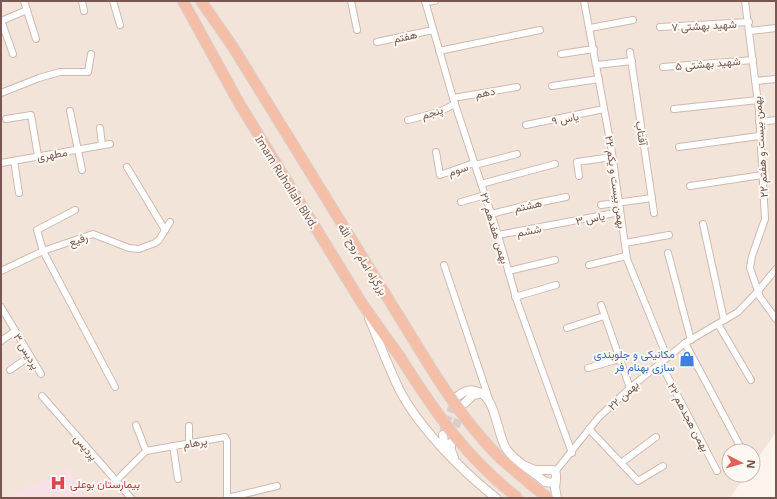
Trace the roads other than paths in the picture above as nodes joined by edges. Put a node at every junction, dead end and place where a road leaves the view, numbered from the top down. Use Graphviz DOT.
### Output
graph roads {
  1 [pos="24,1"];
  2 [pos="82,1"];
  3 [pos="113,1"];
  4 [pos="183,1"];
  5 [pos="201,1"];
  6 [pos="352,1"];
  7 [pos="435,1"];
  8 [pos="584,1"];
  9 [pos="746,1"];
  10 [pos="425,2"];
  11 [pos="27,10"];
  12 [pos="84,11"];
  13 [pos="633,20"];
  14 [pos="1,21"];
  15 [pos="749,22"];
  16 [pos="120,25"];
  17 [pos="660,27"];
  18 [pos="590,28"];
  19 [pos="776,28"];
  20 [pos="357,30"];
  21 [pos="433,30"];
  22 [pos="540,30"];
  23 [pos="750,31"];
  24 [pos="36,39"];
  25 [pos="377,42"];
  26 [pos="594,49"];
  27 [pos="439,51"];
  28 [pos="630,52"];
  29 [pos="13,54"];
  30 [pos="91,54"];
  31 [pos="561,54"];
  32 [pos="753,60"];
  33 [pos="632,61"];
  34 [pos="597,66"];
  35 [pos="663,67"];
  36 [pos="599,79"];
  37 [pos="776,79"];
  38 [pos="755,81"];
  39 [pos="552,86"];
  40 [pos="517,87"];
  41 [pos="1,93"];
  42 [pos="758,100"];
  43 [pos="454,101"];
  44 [pos="604,109"];
  45 [pos="674,109"];
  46 [pos="70,111"];
  47 [pos="6,119"];
  48 [pos="408,120"];
  49 [pos="776,120"];
  50 [pos="759,122"];
  51 [pos="526,125"];
  52 [pos="100,128"];
  53 [pos="759,136"];
  54 [pos="110,144"];
  55 [pos="102,145"];
  56 [pos="679,147"];
  57 [pos="78,149"];
  58 [pos="436,152"];
  59 [pos="517,154"];
  60 [pos="38,156"];
  61 [pos="612,156"];
  62 [pos="14,160"];
  63 [pos="1,163"];
  64 [pos="475,164"];
  65 [pos="555,164"];
  66 [pos="127,167"];
  67 [pos="82,170"];
  68 [pos="762,175"];
  69 [pos="580,176"];
  70 [pos="481,184"];
  71 [pos="690,186"];
  72 [pos="19,193"];
  73 [pos="485,195"];
  74 [pos="566,198"];
  75 [pos="652,198"];
  76 [pos="461,202"];
  77 [pos="619,202"];
  78 [pos="601,205"];
  79 [pos="75,210"];
  80 [pos="620,212"];
  81 [pos="654,213"];
  82 [pos="491,214"];
  83 [pos="170,222"];
  84 [pos="559,224"];
  85 [pos="703,224"];
  86 [pos="165,230"];
  87 [pos="669,235"];
  88 [pos="498,236"];
  89 [pos="624,243"];
  90 [pos="44,251"];
  91 [pos="668,253"];
  92 [pos="626,256"];
  93 [pos="555,260"];
  94 [pos="444,265"];
  95 [pos="588,265"];
  96 [pos="776,269"];
  97 [pos="1,271"];
  98 [pos="508,271"];
  99 [pos="556,285"];
  100 [pos="758,291"];
  101 [pos="516,297"];
  102 [pos="364,305"];
  103 [pos="601,305"];
  104 [pos="1,307"];
  105 [pos="604,316"];
  106 [pos="776,319"];
  107 [pos="724,320"];
  108 [pos="718,324"];
  109 [pos="567,328"];
  110 [pos="15,331"];
  111 [pos="1,341"];
  112 [pos="688,342"];
  113 [pos="30,356"];
  114 [pos="667,357"];
  115 [pos="619,359"];
  116 [pos="660,362"];
  117 [pos="588,368"];
  118 [pos="10,370"];
  119 [pos="41,374"];
  120 [pos="751,380"];
  121 [pos="115,387"];
  122 [pos="630,388"];
  123 [pos="482,393"];
  124 [pos="42,396"];
  125 [pos="458,396"];
  126 [pos="465,403"];
  127 [pos="490,403"];
  128 [pos="136,425"];
  129 [pos="188,426"];
  130 [pos="589,430"];
  131 [pos="443,434"];
  132 [pos="656,437"];
  133 [pos="190,443"];
  134 [pos="451,443"];
  135 [pos="738,443"];
  136 [pos="173,446"];
  137 [pos="146,451"];
  138 [pos="572,453"];
  139 [pos="448,454"];
  140 [pos="456,462"];
  141 [pos="621,463"];
  142 [pos="523,465"];
  143 [pos="663,466"];
  144 [pos="717,471"];
  145 [pos="556,476"];
  146 [pos="178,479"];
  147 [pos="116,481"];
  148 [pos="278,486"];
  149 [pos="553,495"];
  150 [pos="495,497"];
  151 [pos="131,498"];
  152 [pos="228,498"];
  153 [pos="518,498"];
  154 [pos="562,498"];
  1 -- 11 [label="street"];
  2 -- 12 [label="street"];
  3 -- 16 [label="street"];
  4 -- 102 [label="highway, Imam Ruhollah Blvd."];
  5 -- 149 [label="highway, بزرگراه امام روح الله, bridge"];
  6 -- 20 [label="street"];
  7 -- 10 [label="street"];
  8 -- 18 [label="street, ۲۲ بهمن بیست و یکم"];
  9 -- 15 [label="street, ۲۲ بهمن بیست و هفتم"];
  10 -- 21 [label="street, ۲۲ بهمن هفدهم"];
  11 -- 14 [label="street"];
  11 -- 24 [label="street"];
  13 -- 18 [label="street"];
  14 -- 29 [label="street"];
  15 -- 17 [label="street, شهید بهشتی ۷"];
  15 -- 23 [label="street, ۲۲ بهمن بیست و هفتم"];
  18 -- 26 [label="street, ۲۲ بهمن بیست و یکم"];
  19 -- 23 [label="street"];
  21 -- 25 [label="street, هفتم"];
  21 -- 27 [label="street, ۲۲ بهمن هفدهم"];
  22 -- 27 [label="street"];
  23 -- 32 [label="street, ۲۲ بهمن بیست و هفتم"];
  26 -- 31 [label="street"];
  26 -- 34 [label="street, ۲۲ بهمن بیست و یکم"];
  27 -- 43 [label="street, ۲۲ بهمن هفدهم"];
  28 -- 33 [label="street, آفتاب"];
  30 -- 41 [label="street"];
  32 -- 35 [label="street, شهید بهشتی ۵"];
  32 -- 38 [label="street, ۲۲ بهمن بیست و هفتم"];
  33 -- 34 [label="street"];
  33 -- 75 [label="street, آفتاب"];
  34 -- 36 [label="street, ۲۲ بهمن بیست و یکم"];
  36 -- 39 [label="street"];
  36 -- 44 [label="street, ۲۲ بهمن بیست و یکم"];
  37 -- 38 [label="street"];
  38 -- 42 [label="street, ۲۲ بهمن بیست و هفتم"];
  40 -- 43 [label="street, دهم"];
  42 -- 45 [label="street"];
  42 -- 50 [label="street, ۲۲ بهمن بیست و هفتم"];
  43 -- 48 [label="street, پنجم"];
  43 -- 64 [label="street, ۲۲ بهمن هفدهم"];
  44 -- 51 [label="street, یاس ۹"];
  44 -- 61 [label="street, ۲۲ بهمن بیست و یکم"];
  46 -- 57 [label="street"];
  47 -- 60 [label="street"];
  49 -- 50 [label="street"];
  50 -- 53 [label="street, ۲۲ بهمن بیست و هفتم"];
  52 -- 55 [label="street"];
  53 -- 56 [label="street"];
  53 -- 68 [label="street, ۲۲ بهمن بیست و هفتم"];
  54 -- 55 [label="street, مطهری"];
  55 -- 57 [label="street, مطهری"];
  57 -- 60 [label="street, مطهری"];
  57 -- 67 [label="street"];
  58 -- 64 [label="street, سوم"];
  59 -- 64 [label="street"];
  60 -- 62 [label="street, مطهری"];
  61 -- 69 [label="street"];
  61 -- 77 [label="street, ۲۲ بهمن بیست و یکم"];
  62 -- 63 [label="street, مطهری"];
  62 -- 72 [label="street"];
  64 -- 70 [label="street, ۲۲ بهمن هفدهم"];
  65 -- 70 [label="street"];
  66 -- 86 [label="street"];
  68 -- 71 [label="street"];
  68 -- 100 [label="street, ۲۲ بهمن بیست و هفتم"];
  70 -- 73 [label="street, ۲۲ بهمن هفدهم"];
  73 -- 76 [label="street"];
  73 -- 82 [label="street, ۲۲ بهمن هفدهم"];
  74 -- 82 [label="street, هشتم"];
  75 -- 77 [label="street"];
  75 -- 81 [label="street, آفتاب"];
  77 -- 78 [label="street"];
  77 -- 80 [label="street, ۲۲ بهمن بیست و یکم"];
  79 -- 90 [label="street"];
  80 -- 84 [label="street, یاس ۳"];
  80 -- 89 [label="street, ۲۲ بهمن بیست و یکم"];
  82 -- 88 [label="street, ۲۲ بهمن هفدهم"];
  83 -- 86 [label="street, رفیع"];
  84 -- 88 [label="street, ششم"];
  85 -- 107 [label="street"];
  86 -- 90 [label="street, رفیع"];
  87 -- 89 [label="street"];
  88 -- 98 [label="street, ۲۲ بهمن هفدهم"];
  89 -- 92 [label="street, ۲۲ بهمن بیست و یکم"];
  90 -- 97 [label="street, رفیع"];
  90 -- 121 [label="street"];
  91 -- 112 [label="street"];
  92 -- 95 [label="street"];
  92 -- 114 [label="street, ۲۲ بهمن بیست و یکم"];
  93 -- 98 [label="street"];
  94 -- 127 [label="street"];
  96 -- 100 [label="street, ۲۲ بهمن"];
  98 -- 101 [label="street, ۲۲ بهمن هفدهم"];
  99 -- 101 [label="street"];
  100 -- 106 [label="street, ۲۲ بهمن بیست و هفتم"];
  100 -- 107 [label="street, ۲۲ بهمن"];
  101 -- 138 [label="street, ۲۲ بهمن هفدهم"];
  102 -- 139 [label="main road"];
  102 -- 153 [label="highway, Imam Ruhollah Blvd., bridge"];
  103 -- 105 [label="street"];
  104 -- 110 [label="street, پردیس ۳"];
  105 -- 109 [label="street"];
  105 -- 115 [label="street"];
  107 -- 108 [label="street, ۲۲ بهمن"];
  108 -- 112 [label="street, ۲۲ بهمن"];
  108 -- 120 [label="street"];
  110 -- 111 [label="street"];
  110 -- 113 [label="street, پردیس ۳"];
  112 -- 114 [label="street, ۲۲ بهمن"];
  112 -- 135 [label="street"];
  113 -- 118 [label="street"];
  113 -- 119 [label="street, پردیس ۳"];
  114 -- 116 [label="street, ۲۲ بهمن"];
  115 -- 117 [label="street"];
  115 -- 122 [label="street"];
  116 -- 122 [label="street, ۲۲ بهمن"];
  116 -- 144 [label="street, ۲۲ بهمن هجدهم"];
  122 -- 130 [label="street, ۲۲ بهمن"];
  123 -- 125 [label="main road"];
  123 -- 126 [label="main road"];
  123 -- 127 [label="main road"];
  124 -- 147 [label="street, پردیس"];
  127 -- 142 [label="main road"];
  128 -- 137 [label="street"];
  129 -- 133 [label="street"];
  130 -- 138 [label="street, ۲۲ بهمن"];
  130 -- 141 [label="street"];
  131 -- 139 [label="main road"];
  132 -- 141 [label="street"];
  133 -- 136 [label="street, پرهام"];
  133 -- 152 [label="street, پرهام"];
  134 -- 140 [label="main road"];
  136 -- 137 [label="street, پرهام"];
  136 -- 146 [label="street"];
  137 -- 147 [label="street"];
  138 -- 145 [label="street, ۲۲ بهمن"];
  139 -- 140 [label="main road"];
  140 -- 150 [label="main road"];
  141 -- 143 [label="street"];
  142 -- 145 [label="main road"];
  142 -- 145 [label="main road"];
  145 -- 149 [label="main road"];
  147 -- 151 [label="street, پردیس"];
  148 -- 152 [label="street"];
  149 -- 154 [label="main road"];
}
